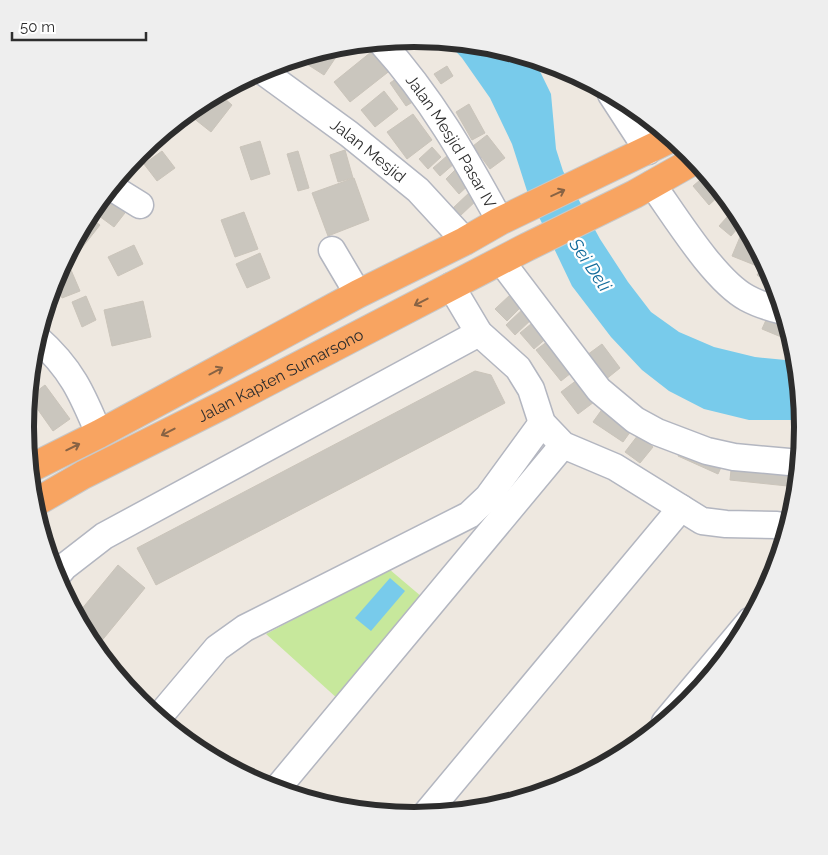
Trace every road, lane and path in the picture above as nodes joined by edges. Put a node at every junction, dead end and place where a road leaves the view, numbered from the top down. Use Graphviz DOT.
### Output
graph roads {
  1 [pos="387,48"];
  2 [pos="269,76"];
  3 [pos="622,109"];
  4 [pos="650,149"];
  5 [pos="688,164"];
  6 [pos="644,189"];
  7 [pos="117,190"];
  8 [pos="140,205"];
  9 [pos="507,218"];
  10 [pos="466,241"];
  11 [pos="332,250"];
  12 [pos="501,261"];
  13 [pos="451,286"];
  14 [pos="358,294"];
  15 [pos="775,308"];
  16 [pos="478,333"];
  17 [pos="43,344"];
  18 [pos="542,423"];
  19 [pos="99,434"];
  20 [pos="563,445"];
  21 [pos="792,462"];
  22 [pos="36,465"];
  23 [pos="41,500"];
  24 [pos="681,508"];
  25 [pos="781,527"];
  26 [pos="62,569"];
  27 [pos="163,713"];
  28 [pos="281,784"];
  29 [pos="431,807"];
  1 -- 9 [label="street, Jalan Mesjid Pasar IV"];
  2 -- 10 [label="street, Jalan Mesjid"];
  3 -- 4 [label="street"];
  9 -- 4 [label="highway, Jalan Kapten Sumarsono, one-way"];
  5 -- 6 [label="highway, Jalan Kapten Sumarsono"];
  6 -- 12 [label="highway, Jalan Kapten Sumarsono"];
  6 -- 15 [label="street"];
  7 -- 8 [label="street"];
  9 -- 10 [label="highway, Jalan Kapten Sumarsono"];
  10 -- 14 [label="highway, Jalan Kapten Sumarsono"];
  11 -- 14 [label="street"];
  12 -- 13 [label="highway, Jalan Kapten Sumarsono"];
  12 -- 21 [label="street"];
  13 -- 16 [label="street"];
  13 -- 23 [label="highway, Jalan Kapten Sumarsono, one-way"];
  19 -- 14 [label="highway, Jalan Kapten Sumarsono, one-way"];
  16 -- 18 [label="street"];
  16 -- 26 [label="street"];
  17 -- 19 [label="street"];
  18 -- 20 [label="street"];
  18 -- 27 [label="street"];
  22 -- 19 [label="highway, Jalan Kapten Sumarsono, one-way"];
  20 -- 24 [label="street"];
  20 -- 28 [label="street"];
  24 -- 25 [label="street"];
  24 -- 29 [label="street"];
}
